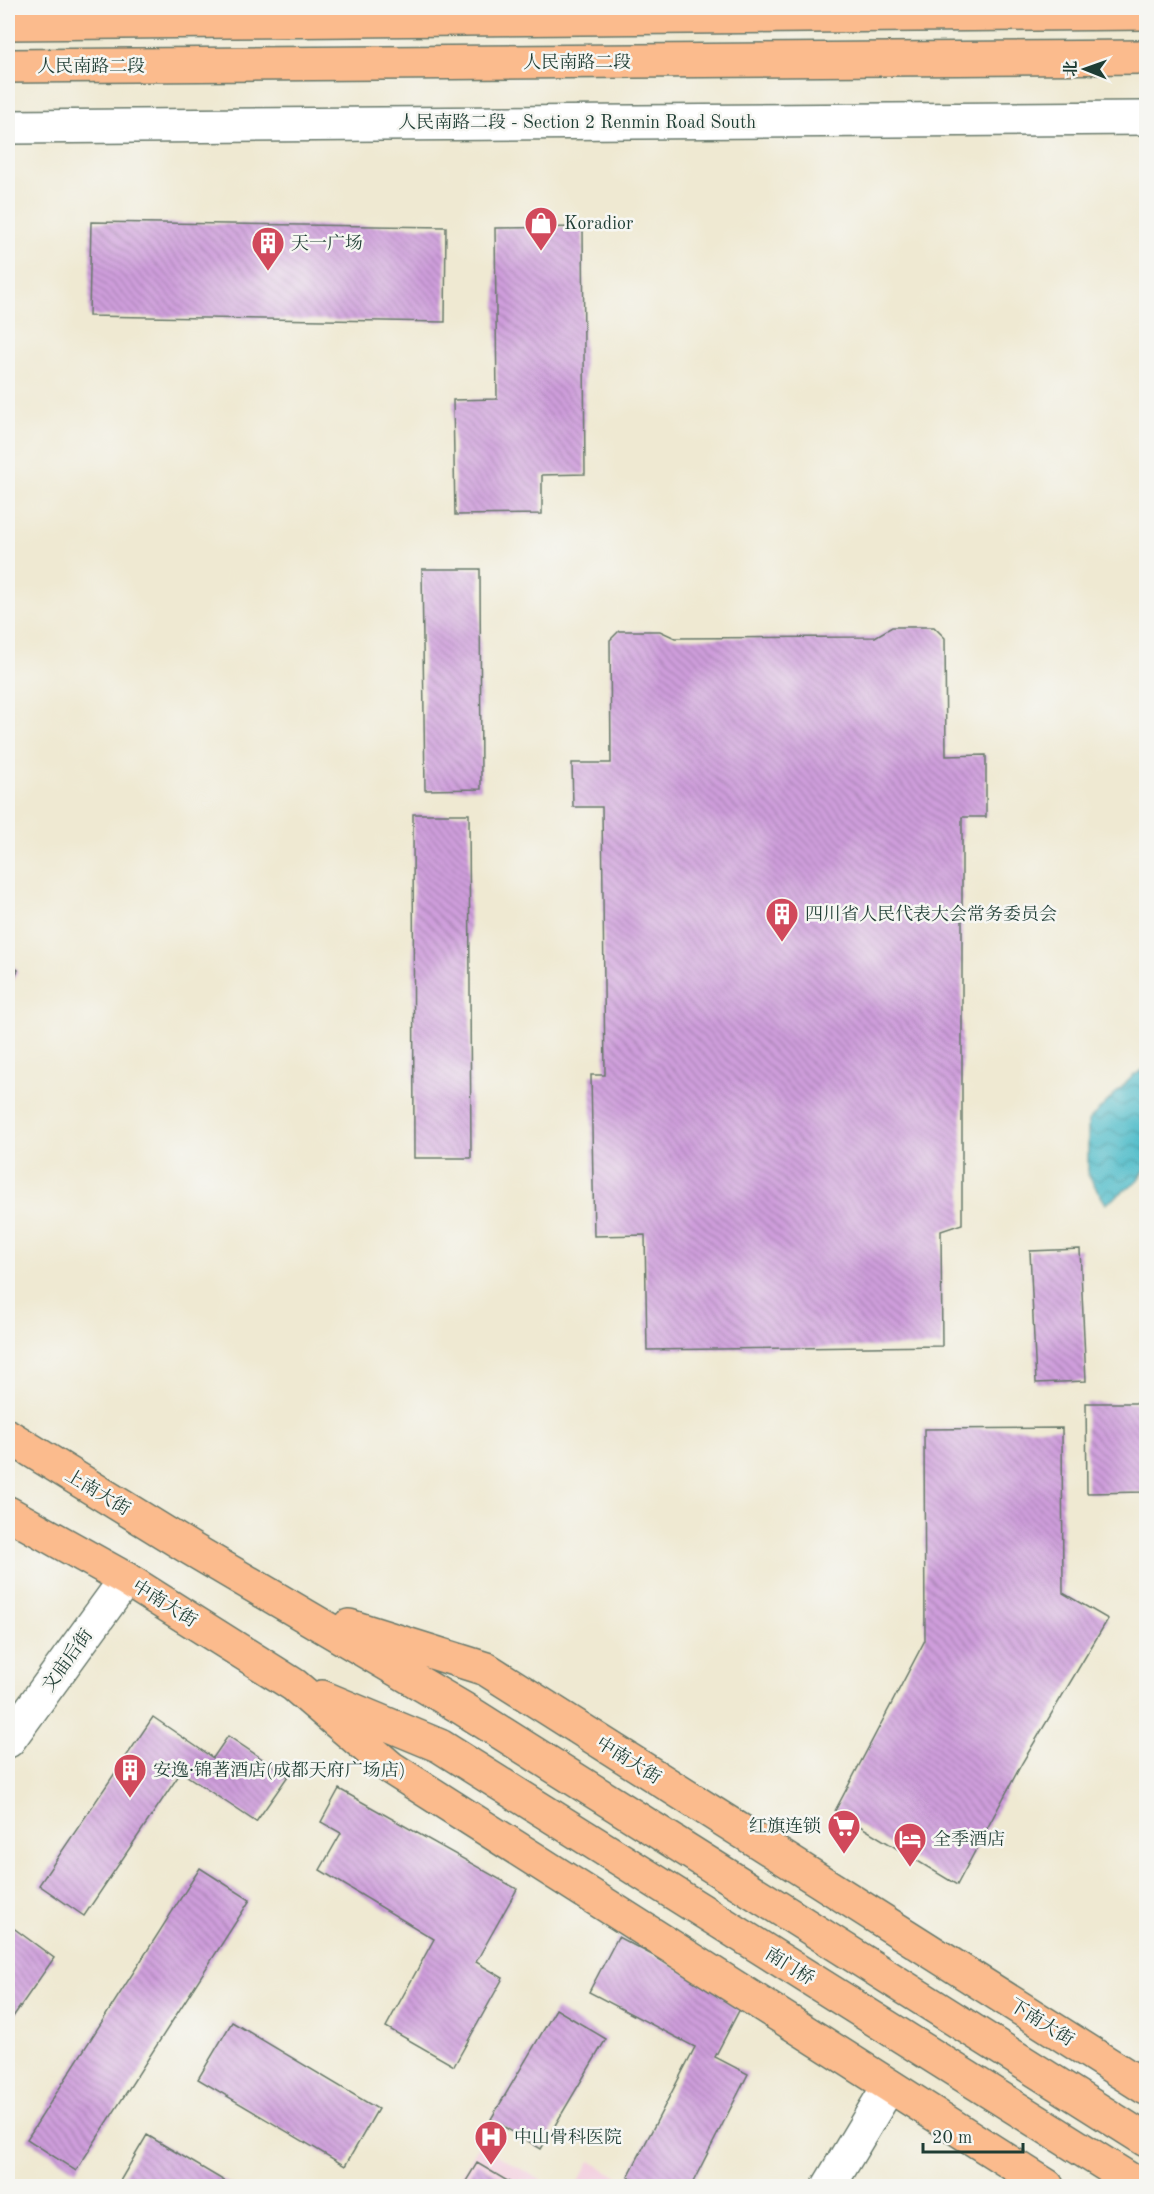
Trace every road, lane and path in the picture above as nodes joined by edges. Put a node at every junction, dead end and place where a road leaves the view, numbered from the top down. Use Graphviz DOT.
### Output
graph roads {
  1 [pos="1146,13"];
  2 [pos="8,22"];
  3 [pos="1146,57"];
  4 [pos="8,66"];
  5 [pos="1146,118"];
  6 [pos="8,127"];
  7 [pos="8,1436"];
  8 [pos="8,1513"];
  9 [pos="188,1547"];
  10 [pos="126,1579"];
  11 [pos="298,1611"];
  12 [pos="294,1685"];
  13 [pos="8,1741"];
  14 [pos="440,1746"];
  15 [pos="938,1956"];
  16 [pos="888,2086"];
  17 [pos="1146,2088"];
  18 [pos="1146,2140"];
  19 [pos="829,2187"];
  20 [pos="1047,2187"];
  21 [pos="1140,2187"];
  1 -- 2 [label="main road"];
  3 -- 4 [label="main road, 人民南路二段"];
  5 -- 6 [label="street, 人民南路二段 - Section 2 Renmin Road South"];
  7 -- 9 [label="main road, 上南大街"];
  8 -- 10 [label="main road"];
  9 -- 11 [label="main road, 中南大街"];
  10 -- 12 [label="main road, 中南大街"];
  10 -- 13 [label="street, 文庙后街"];
  11 -- 15 [label="main road, 中南大街"];
  11 -- 18 [label="main road, 中南大街"];
  12 -- 14 [label="main road, 中南大街"];
  12 -- 16 [label="main road, 中南大街"];
  14 -- 21 [label="main road, 南门桥"];
  15 -- 17 [label="main road, 下南大街"];
  16 -- 19 [label="street"];
  16 -- 20 [label="main road"];
}
